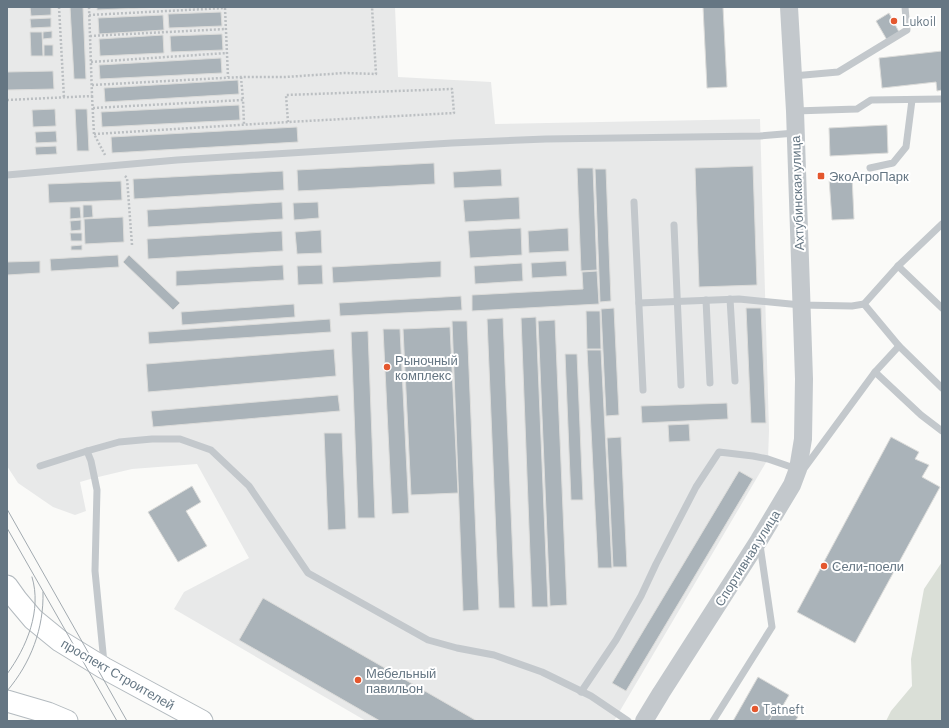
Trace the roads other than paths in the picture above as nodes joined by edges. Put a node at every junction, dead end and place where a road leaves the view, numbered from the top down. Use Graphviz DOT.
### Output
graph roads {
  1 [pos="789,7"];
  2 [pos="905,7"];
  3 [pos="792,76"];
  4 [pos="941,99"];
  5 [pos="912,100"];
  6 [pos="795,111"];
  7 [pos="795,133"];
  8 [pos="870,168"];
  9 [pos="7,176"];
  10 [pos="634,202"];
  11 [pos="942,224"];
  12 [pos="674,225"];
  13 [pos="898,266"];
  14 [pos="730,299"];
  15 [pos="706,300"];
  16 [pos="677,302"];
  17 [pos="639,303"];
  18 [pos="864,304"];
  19 [pos="801,305"];
  20 [pos="942,308"];
  21 [pos="899,346"];
  22 [pos="875,372"];
  23 [pos="804,379"];
  24 [pos="735,381"];
  25 [pos="710,383"];
  26 [pos="681,385"];
  27 [pos="942,388"];
  28 [pos="643,390"];
  29 [pos="942,431"];
  30 [pos="87,451"];
  31 [pos="40,466"];
  32 [pos="795,477"];
  33 [pos="759,540"];
  34 [pos="7,586"];
  35 [pos="104,668"];
  36 [pos="581,692"];
  37 [pos="7,701"];
  38 [pos="67,721"];
  39 [pos="202,721"];
  40 [pos="628,721"];
  41 [pos="644,721"];
  42 [pos="713,721"];
  1 -- 3 [label="street, Ахтубинская улица"];
  2 -- 3 [label="lane"];
  3 -- 6 [label="street, Ахтубинская улица"];
  4 -- 5 [label="lane"];
  5 -- 6 [label="lane"];
  5 -- 8 [label="lane"];
  6 -- 7 [label="street, Ахтубинская улица"];
  7 -- 9 [label="lane"];
  7 -- 19 [label="street, Ахтубинская улица"];
  10 -- 17 [label="lane"];
  11 -- 13 [label="lane"];
  12 -- 16 [label="lane"];
  13 -- 18 [label="lane"];
  13 -- 20 [label="lane"];
  14 -- 15 [label="lane"];
  14 -- 19 [label="lane"];
  14 -- 24 [label="lane"];
  15 -- 16 [label="lane"];
  15 -- 25 [label="lane"];
  16 -- 17 [label="lane"];
  16 -- 26 [label="lane"];
  17 -- 28 [label="lane"];
  18 -- 19 [label="lane"];
  18 -- 21 [label="lane"];
  19 -- 23 [label="street, Ахтубинская улица"];
  21 -- 22 [label="lane"];
  21 -- 27 [label="lane"];
  22 -- 29 [label="lane"];
  22 -- 32 [label="lane"];
  23 -- 32 [label="street, Спортивная улица"];
  30 -- 31 [label="lane"];
  30 -- 35 [label="lane"];
  30 -- 36 [label="lane"];
  32 -- 33 [label="street, Спортивная улица"];
  32 -- 36 [label="lane"];
  33 -- 41 [label="street, Спортивная улица"];
  33 -- 42 [label="lane"];
  34 -- 35 [label="main road, проспект Строителей"];
  35 -- 39 [label="main road, проспект Строителей"];
  36 -- 40 [label="lane"];
  37 -- 38 [label="main road"];
}
